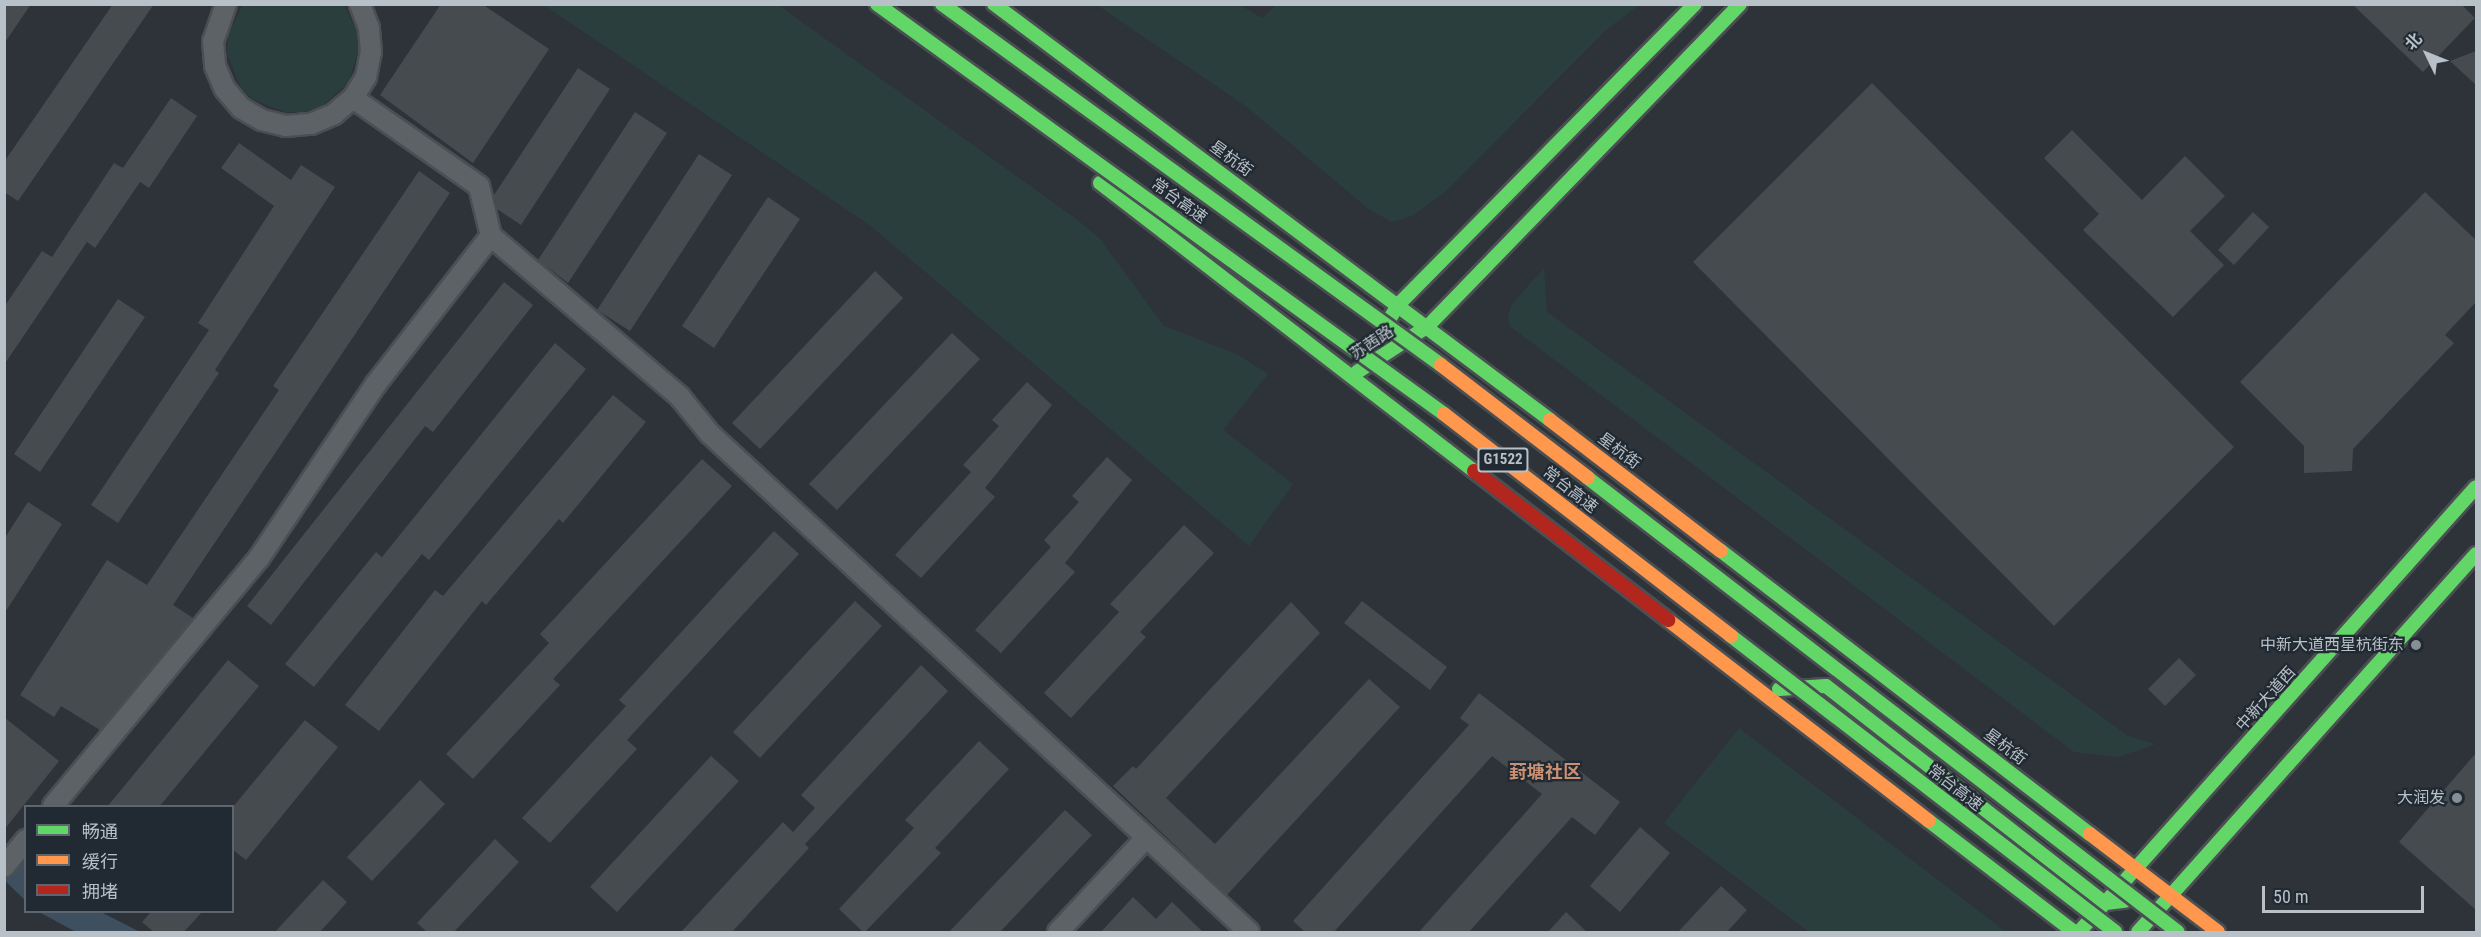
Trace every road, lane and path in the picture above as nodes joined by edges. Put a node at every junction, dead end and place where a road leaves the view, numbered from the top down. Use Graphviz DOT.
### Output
graph roads {
  1 [pos="226,4"];
  2 [pos="360,4"];
  3 [pos="861,4"];
  4 [pos="877,4"];
  5 [pos="942,4"];
  6 [pos="994,4"];
  7 [pos="1695,4"];
  8 [pos="1740,4"];
  9 [pos="353,98"];
  10 [pos="491,236"];
  11 [pos="1399,304"];
  12 [pos="1428,326"];
  13 [pos="1353,375"];
  14 [pos="2476,487"];
  15 [pos="2476,554"];
  16 [pos="1760,690"];
  17 [pos="55,805"];
  18 [pos="1145,839"];
  19 [pos="23,844"];
  20 [pos="4,867"];
  21 [pos="2136,868"];
  22 [pos="2171,896"];
  23 [pos="2105,903"];
  24 [pos="2140,932"];
  25 [pos="1058,933"];
  26 [pos="1249,933"];
  27 [pos="2074,933"];
  28 [pos="2079,933"];
  29 [pos="2111,933"];
  30 [pos="2115,933"];
  31 [pos="2178,933"];
  32 [pos="2218,933"];
  1 -- 9 [label="street"];
  2 -- 9 [label="street"];
  3 -- 13 [label="main road"];
  4 -- 30 [label="main road, 常台高速 / G1522, bridge"];
  5 -- 31 [label="main road, 常台高速 / G1522, bridge"];
  6 -- 11 [label="main road, 星杭街"];
  7 -- 11 [label="main road, 苏茜路"];
  8 -- 12 [label="main road, 苏茜路"];
  9 -- 10 [label="street"];
  10 -- 17 [label="street"];
  10 -- 18 [label="street"];
  11 -- 12 [label="main road, 星杭街"];
  11 -- 13 [label="main road, 苏茜路"];
  12 -- 13 [label="main road, 苏茜路"];
  12 -- 21 [label="main road, 星杭街"];
  13 -- 16 [label="main road"];
  14 -- 21 [label="main road, 中新大道西"];
  15 -- 22 [label="main road"];
  16 -- 23 [label="main road"];
  16 -- 27 [label="main road"];
  18 -- 25 [label="street"];
  18 -- 26 [label="street"];
  19 -- 20 [label="street"];
  21 -- 22 [label="main road, 星杭街"];
  21 -- 23 [label="main road, 中新大道西"];
  22 -- 23 [label="main road"];
  22 -- 24 [label="main road"];
  22 -- 32 [label="main road, 星杭街"];
  23 -- 28 [label="main road, 中新大道西"];
  24 -- 29 [label="main road"];
}
